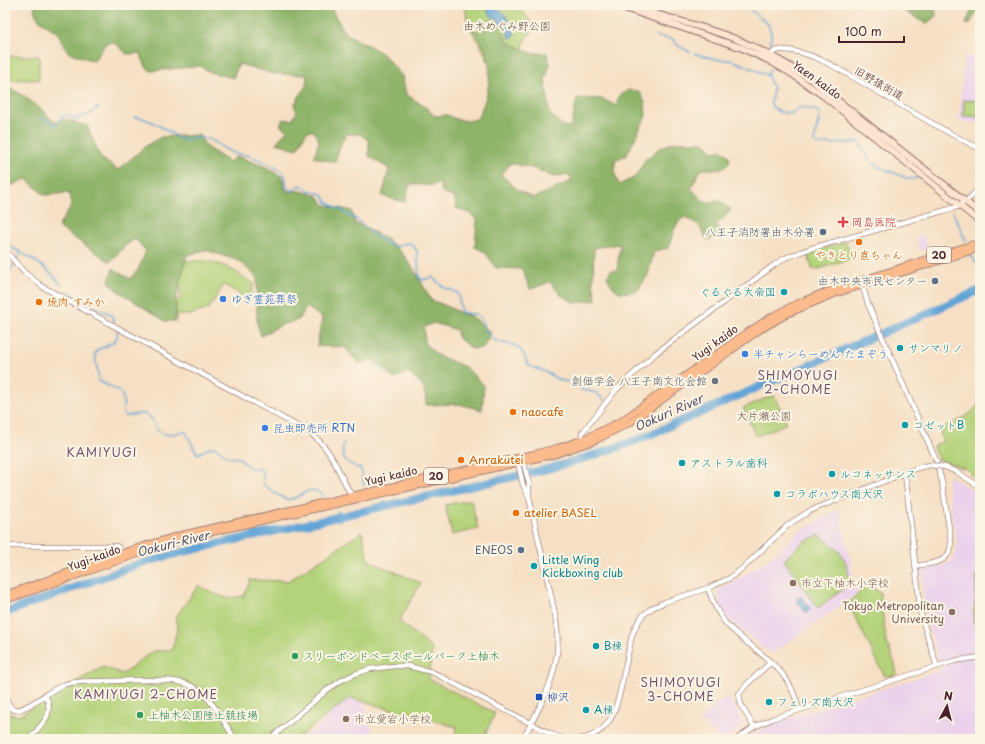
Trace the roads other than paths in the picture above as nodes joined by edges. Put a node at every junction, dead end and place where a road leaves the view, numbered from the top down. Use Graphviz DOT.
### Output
graph roads {
  1 [pos="615,5"];
  2 [pos="630,5"];
  3 [pos="770,57"];
  4 [pos="980,149"];
  5 [pos="980,187"];
  6 [pos="966,201"];
  7 [pos="960,205"];
  8 [pos="980,213"];
  9 [pos="980,222"];
  10 [pos="980,242"];
  11 [pos="980,248"];
  12 [pos="5,250"];
  13 [pos="862,282"];
  14 [pos="582,440"];
  15 [pos="521,460"];
  16 [pos="905,472"];
  17 [pos="980,487"];
  18 [pos="529,497"];
  19 [pos="353,498"];
  20 [pos="5,546"];
  21 [pos="121,556"];
  22 [pos="915,566"];
  23 [pos="708,588"];
  24 [pos="5,595"];
  25 [pos="5,600"];
  26 [pos="980,656"];
  27 [pos="771,662"];
  28 [pos="937,667"];
  29 [pos="5,689"];
  30 [pos="45,695"];
  31 [pos="799,710"];
  32 [pos="531,723"];
  33 [pos="754,727"];
  34 [pos="29,739"];
  35 [pos="235,739"];
  36 [pos="270,739"];
  37 [pos="523,739"];
  38 [pos="566,739"];
  39 [pos="580,739"];
  40 [pos="737,739"];
  1 -- 3 [label="main road, Yaen kaido"];
  2 -- 3 [label="main road, Yaen kaido"];
  3 -- 4 [label="street, 旧野猿街道"];
  3 -- 6 [label="main road, Yaen kaido"];
  3 -- 7 [label="main road, Yaen kaido"];
  5 -- 6 [label="street"];
  6 -- 7 [label="street"];
  6 -- 8 [label="main road, Yaen kaido"];
  7 -- 9 [label="main road, Yaen kaido"];
  7 -- 14 [label="street"];
  10 -- 13 [label="main road, Yugi kaido / 20"];
  11 -- 13 [label="main road, Yugi kaido / 20"];
  12 -- 19 [label="street"];
  13 -- 14 [label="main road, Yugi kaido / 20"];
  13 -- 15 [label="main road, Yugi kaido / 20"];
  13 -- 22 [label="street"];
  14 -- 15 [label="main road, Yugi kaido / 20"];
  15 -- 18 [label="street"];
  15 -- 18 [label="street"];
  15 -- 19 [label="main road, Yugi kaido / 20"];
  16 -- 17 [label="street, bridge"];
  16 -- 22 [label="street"];
  16 -- 23 [label="street"];
  18 -- 32 [label="street"];
  19 -- 21 [label="main road, Yugi-kaido / 20"];
  20 -- 21 [label="street"];
  21 -- 24 [label="main road, Yugi-kaido / 20"];
  21 -- 25 [label="main road, Yugi-kaido / 20"];
  22 -- 28 [label="street"];
  23 -- 27 [label="street"];
  23 -- 39 [label="street"];
  26 -- 28 [label="street"];
  27 -- 31 [label="street"];
  27 -- 33 [label="street"];
  28 -- 31 [label="street"];
  29 -- 30 [label="street"];
  30 -- 34 [label="street"];
  30 -- 35 [label="street"];
  31 -- 33 [label="street"];
  32 -- 36 [label="street"];
  32 -- 37 [label="street"];
  32 -- 38 [label="street"];
  33 -- 40 [label="street"];
}
